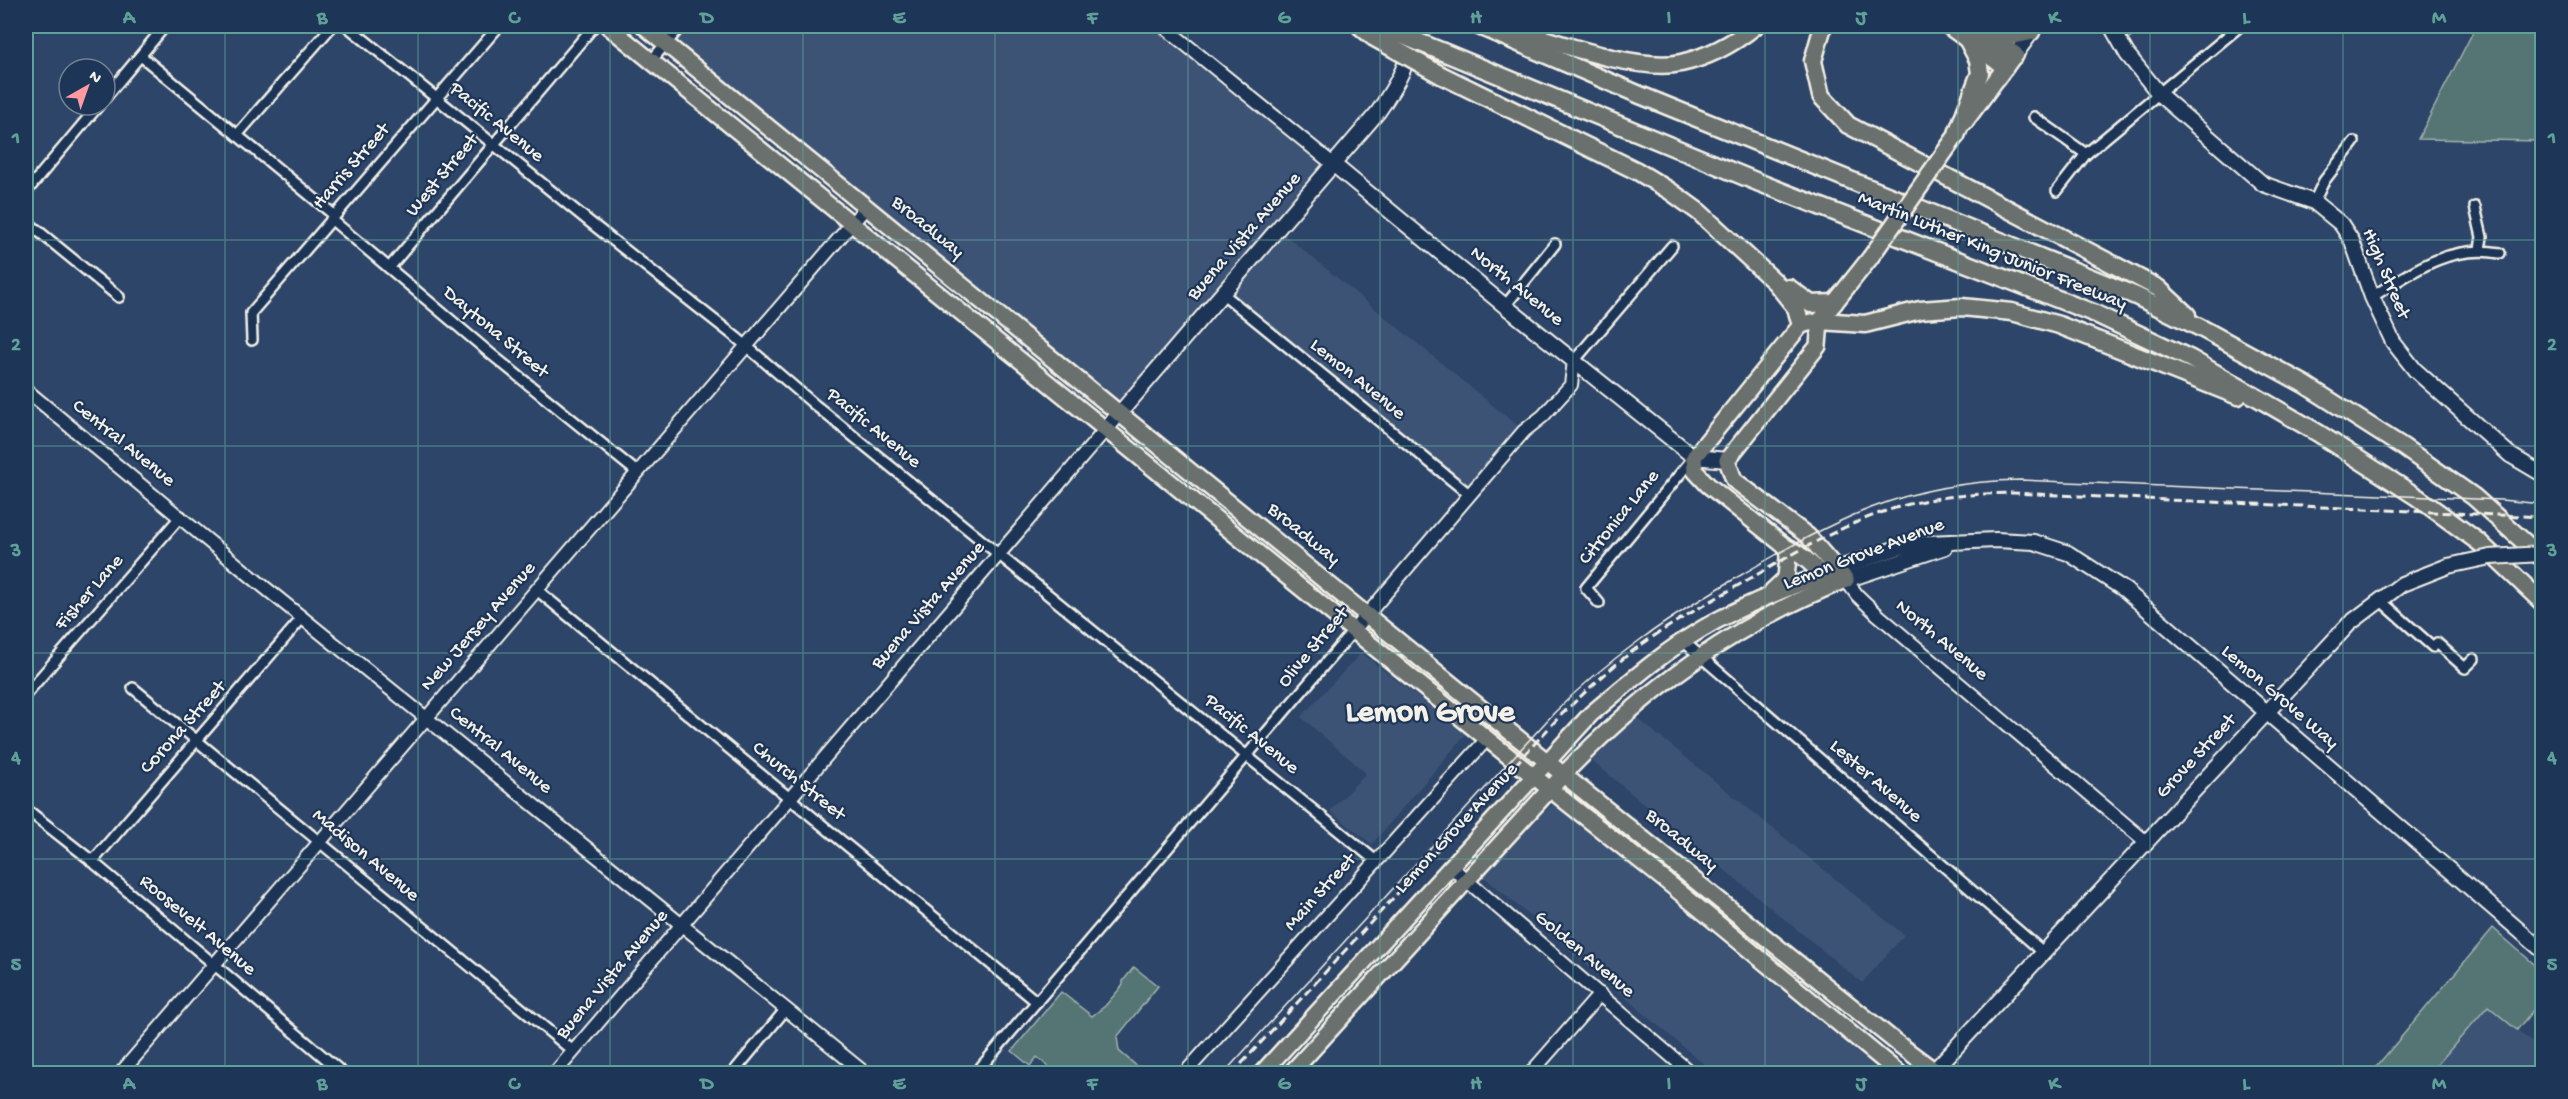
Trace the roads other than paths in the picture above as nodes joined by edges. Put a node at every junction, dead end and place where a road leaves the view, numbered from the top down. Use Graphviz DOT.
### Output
graph roads {
  1 [pos="165,26"];
  2 [pos="332,26"];
  3 [pos="348,26"];
  4 [pos="499,26"];
  5 [pos="594,26"];
  6 [pos="608,26"];
  7 [pos="644,26"];
  8 [pos="681,26"];
  9 [pos="1163,26"];
  10 [pos="1413,26"];
  11 [pos="1479,26"];
  12 [pos="1502,26"];
  13 [pos="1755,26"];
  14 [pos="1823,26"];
  15 [pos="1949,26"];
  16 [pos="2111,26"];
  17 [pos="2240,26"];
  18 [pos="1371,29"];
  19 [pos="2034,29"];
  20 [pos="1970,32"];
  21 [pos="1992,40"];
  22 [pos="666,43"];
  23 [pos="141,56"];
  24 [pos="651,61"];
  25 [pos="2010,61"];
  26 [pos="117,84"];
  27 [pos="2160,95"];
  28 [pos="436,97"];
  29 [pos="89,117"];
  30 [pos="2034,117"];
  31 [pos="237,135"];
  32 [pos="1956,136"];
  33 [pos="2354,142"];
  34 [pos="494,144"];
  35 [pos="2086,154"];
  36 [pos="1333,164"];
  37 [pos="2057,191"];
  38 [pos="26,192"];
  39 [pos="2314,202"];
  40 [pos="867,206"];
  41 [pos="2475,207"];
  42 [pos="333,217"];
  43 [pos="26,220"];
  44 [pos="852,224"];
  45 [pos="1555,244"];
  46 [pos="1672,246"];
  47 [pos="2480,249"];
  48 [pos="2500,253"];
  49 [pos="389,268"];
  50 [pos="1775,282"];
  51 [pos="1222,293"];
  52 [pos="119,297"];
  53 [pos="2372,297"];
  54 [pos="1834,303"];
  55 [pos="1505,306"];
  56 [pos="1820,321"];
  57 [pos="1802,325"];
  58 [pos="2201,328"];
  59 [pos="252,340"];
  60 [pos="747,346"];
  61 [pos="1574,361"];
  62 [pos="1767,366"];
  63 [pos="26,390"];
  64 [pos="1779,394"];
  65 [pos="1120,412"];
  66 [pos="2294,419"];
  67 [pos="1106,429"];
  68 [pos="1694,457"];
  69 [pos="1727,460"];
  70 [pos="638,473"];
  71 [pos="2542,474"];
  72 [pos="1470,495"];
  73 [pos="181,516"];
  74 [pos="1961,542"];
  75 [pos="1786,548"];
  76 [pos="999,554"];
  77 [pos="2542,556"];
  78 [pos="1841,575"];
  79 [pos="1826,581"];
  80 [pos="537,590"];
  81 [pos="1757,600"];
  82 [pos="2380,600"];
  83 [pos="2542,602"];
  84 [pos="1599,603"];
  85 [pos="1367,615"];
  86 [pos="303,617"];
  87 [pos="1354,630"];
  88 [pos="1683,641"];
  89 [pos="1700,655"];
  90 [pos="2474,658"];
  91 [pos="133,688"];
  92 [pos="26,694"];
  93 [pos="2265,712"];
  94 [pos="427,717"];
  95 [pos="1487,739"];
  96 [pos="195,740"];
  97 [pos="1246,756"];
  98 [pos="1548,762"];
  99 [pos="1563,775"];
  100 [pos="1534,776"];
  101 [pos="1550,789"];
  102 [pos="790,798"];
  103 [pos="26,809"];
  104 [pos="2145,841"];
  105 [pos="320,842"];
  106 [pos="1376,861"];
  107 [pos="92,862"];
  108 [pos="1450,867"];
  109 [pos="1466,880"];
  110 [pos="682,924"];
  111 [pos="2542,950"];
  112 [pos="2043,952"];
  113 [pos="215,965"];
  114 [pos="1600,994"];
  115 [pos="1037,1002"];
  116 [pos="786,1009"];
  117 [pos="573,1051"];
  118 [pos="1935,1072"];
  119 [pos="120,1074"];
  120 [pos="344,1074"];
  121 [pos="554,1074"];
  122 [pos="732,1074"];
  123 [pos="866,1074"];
  124 [pos="975,1074"];
  125 [pos="1184,1074"];
  126 [pos="1261,1074"];
  127 [pos="1290,1074"];
  128 [pos="1530,1074"];
  129 [pos="1692,1074"];
  130 [pos="1900,1074"];
  1 -- 23 [label="street"];
  2 -- 31 [label="street"];
  3 -- 28 [label="street, Pacific Avenue"];
  4 -- 28 [label="street, Harris Street"];
  5 -- 34 [label="street, West Street"];
  6 -- 24 [label="main road, Broadway"];
  7 -- 22 [label="main road, Broadway"];
  8 -- 22 [label="street"];
  9 -- 36 [label="street, North Avenue"];
  10 -- 36 [label="main road, Buena Vista Avenue"];
  11 -- 58 [label="highway, Martin Luther King Junior Freeway"];
  12 -- 13 [label="highway"];
  14 -- 58 [label="highway"];
  15 -- 20 [label="highway"];
  16 -- 27 [label="main road, High Street"];
  17 -- 27 [label="street"];
  18 -- 50 [label="highway, bridge"];
  18 -- 66 [label="highway, Martin Luther King Junior Freeway, bridge"];
  19 -- 21 [label="highway"];
  19 -- 25 [label="main road"];
  20 -- 21 [label="highway"];
  20 -- 25 [label="highway"];
  20 -- 32 [label="highway"];
  21 -- 25 [label="highway"];
  22 -- 24 [label="street"];
  22 -- 40 [label="main road, Broadway"];
  23 -- 26 [label="street"];
  23 -- 31 [label="street, Daytona Street"];
  24 -- 44 [label="main road, Broadway"];
  25 -- 32 [label="main road"];
  27 -- 35 [label="street"];
  27 -- 39 [label="main road, High Street"];
  28 -- 34 [label="street, Pacific Avenue"];
  28 -- 42 [label="street, Harris Street"];
  29 -- 38 [label="street"];
  30 -- 35 [label="street"];
  31 -- 42 [label="street, Daytona Street"];
  32 -- 54 [label="main road, bridge"];
  33 -- 39 [label="street"];
  34 -- 49 [label="street, West Street"];
  34 -- 60 [label="street, Pacific Avenue"];
  35 -- 37 [label="street"];
  36 -- 51 [label="main road, Buena Vista Avenue"];
  36 -- 55 [label="main road, North Avenue"];
  39 -- 53 [label="main road, High Street"];
  40 -- 44 [label="street, New Jersey Avenue"];
  40 -- 65 [label="main road, Broadway"];
  41 -- 47 [label="street"];
  42 -- 49 [label="street, Daytona Street"];
  42 -- 59 [label="street, Harris Street"];
  43 -- 52 [label="street"];
  44 -- 60 [label="street, New Jersey Avenue"];
  44 -- 67 [label="main road, Broadway"];
  45 -- 55 [label="street"];
  46 -- 61 [label="street, Olive Street"];
  47 -- 48 [label="street"];
  47 -- 53 [label="street"];
  49 -- 70 [label="street, Daytona Street"];
  50 -- 54 [label="highway"];
  50 -- 57 [label="highway"];
  51 -- 65 [label="main road, Buena Vista Avenue"];
  51 -- 72 [label="street, Lemon Avenue"];
  53 -- 71 [label="main road, High Street"];
  54 -- 56 [label="main road"];
  55 -- 61 [label="main road, North Avenue"];
  56 -- 57 [label="main road"];
  56 -- 64 [label="main road"];
  56 -- 66 [label="highway"];
  57 -- 62 [label="main road"];
  58 -- 77 [label="highway, Martin Luther King Junior Freeway"];
  60 -- 70 [label="street, New Jersey Avenue"];
  60 -- 76 [label="street, Pacific Avenue"];
  61 -- 68 [label="main road, North Avenue"];
  61 -- 72 [label="street, Olive Street"];
  62 -- 64 [label="main road"];
  62 -- 68 [label="main road"];
  63 -- 73 [label="street, Central Avenue"];
  64 -- 69 [label="main road"];
  65 -- 67 [label="main road, Buena Vista Avenue"];
  65 -- 85 [label="main road, Broadway"];
  66 -- 83 [label="highway, Martin Luther King Junior Freeway"];
  67 -- 76 [label="street, Buena Vista Avenue"];
  67 -- 87 [label="main road, Broadway"];
  68 -- 69 [label="main road"];
  68 -- 75 [label="main road, North Avenue"];
  68 -- 84 [label="street, Citronica Lane"];
  69 -- 78 [label="main road, North Avenue"];
  70 -- 80 [label="street, New Jersey Avenue"];
  72 -- 85 [label="street, Olive Street"];
  73 -- 86 [label="street, Central Avenue"];
  73 -- 92 [label="street, Fisher Lane"];
  74 -- 78 [label="main road, Lemon Grove Avenue"];
  74 -- 93 [label="main road, Lemon Grove Way"];
  75 -- 79 [label="main road, North Avenue"];
  75 -- 81 [label="main road"];
  76 -- 97 [label="street, Pacific Avenue"];
  76 -- 102 [label="street, Buena Vista Avenue"];
  77 -- 82 [label="main road, Grove Street, bridge"];
  78 -- 79 [label="main road, Lemon Grove Avenue"];
  78 -- 104 [label="street, North Avenue"];
  79 -- 81 [label="main road, Lemon Grove Avenue"];
  79 -- 89 [label="main road, Lemon Grove Avenue"];
  80 -- 94 [label="street, New Jersey Avenue"];
  80 -- 102 [label="street, Church Street"];
  81 -- 88 [label="main road, Lemon Grove Avenue"];
  82 -- 90 [label="street"];
  82 -- 93 [label="main road, Grove Street"];
  85 -- 87 [label="street, Olive Street"];
  85 -- 98 [label="main road, Broadway"];
  86 -- 94 [label="street, Central Avenue"];
  86 -- 96 [label="street, Corona Street"];
  87 -- 95 [label="main road, Broadway"];
  87 -- 97 [label="street, Olive Street"];
  88 -- 89 [label="street, Lester Avenue"];
  88 -- 98 [label="main road, Lemon Grove Avenue"];
  89 -- 99 [label="main road, Lemon Grove Avenue"];
  89 -- 112 [label="street, Lester Avenue"];
  91 -- 96 [label="street, Madison Avenue"];
  93 -- 104 [label="main road, Grove Street"];
  93 -- 111 [label="main road, Lemon Grove Way"];
  94 -- 105 [label="street, New Jersey Avenue"];
  94 -- 110 [label="street, Central Avenue"];
  95 -- 100 [label="main road, Broadway"];
  95 -- 106 [label="street, Main Street"];
  96 -- 105 [label="street, Madison Avenue"];
  96 -- 107 [label="street, Corona Street"];
  97 -- 106 [label="street, Pacific Avenue"];
  97 -- 115 [label="street, Olive Street"];
  98 -- 99 [label="main road, Broadway"];
  98 -- 100 [label="main road, Lemon Grove Avenue"];
  99 -- 101 [label="main road, Lemon Grove Avenue"];
  99 -- 118 [label="main road, Broadway"];
  100 -- 101 [label="main road, Broadway"];
  100 -- 108 [label="main road, Lemon Grove Avenue"];
  101 -- 109 [label="main road, Lemon Grove Avenue"];
  101 -- 130 [label="main road, Broadway"];
  102 -- 110 [label="street, Buena Vista Avenue"];
  102 -- 115 [label="street, Church Street"];
  103 -- 107 [label="street, Roosevelt Avenue"];
  104 -- 112 [label="main road, Grove Street"];
  105 -- 113 [label="street, New Jersey Avenue"];
  105 -- 117 [label="street, Madison Avenue"];
  106 -- 125 [label="street, Main Street"];
  107 -- 113 [label="street, Roosevelt Avenue"];
  108 -- 109 [label="street, Golden Avenue"];
  108 -- 126 [label="main road, Lemon Grove Avenue"];
  109 -- 114 [label="street, Golden Avenue"];
  109 -- 127 [label="main road, Lemon Grove Avenue"];
  110 -- 116 [label="street, Central Avenue"];
  110 -- 117 [label="street, Buena Vista Avenue"];
  112 -- 118 [label="main road, Grove Street"];
  113 -- 119 [label="street, New Jersey Avenue"];
  113 -- 120 [label="street, Roosevelt Avenue"];
  114 -- 128 [label="street"];
  114 -- 129 [label="street, Golden Avenue"];
  115 -- 124 [label="street, Olive Street"];
  116 -- 122 [label="street"];
  116 -- 123 [label="street, Central Avenue"];
  117 -- 121 [label="street, Buena Vista Avenue"];
}
